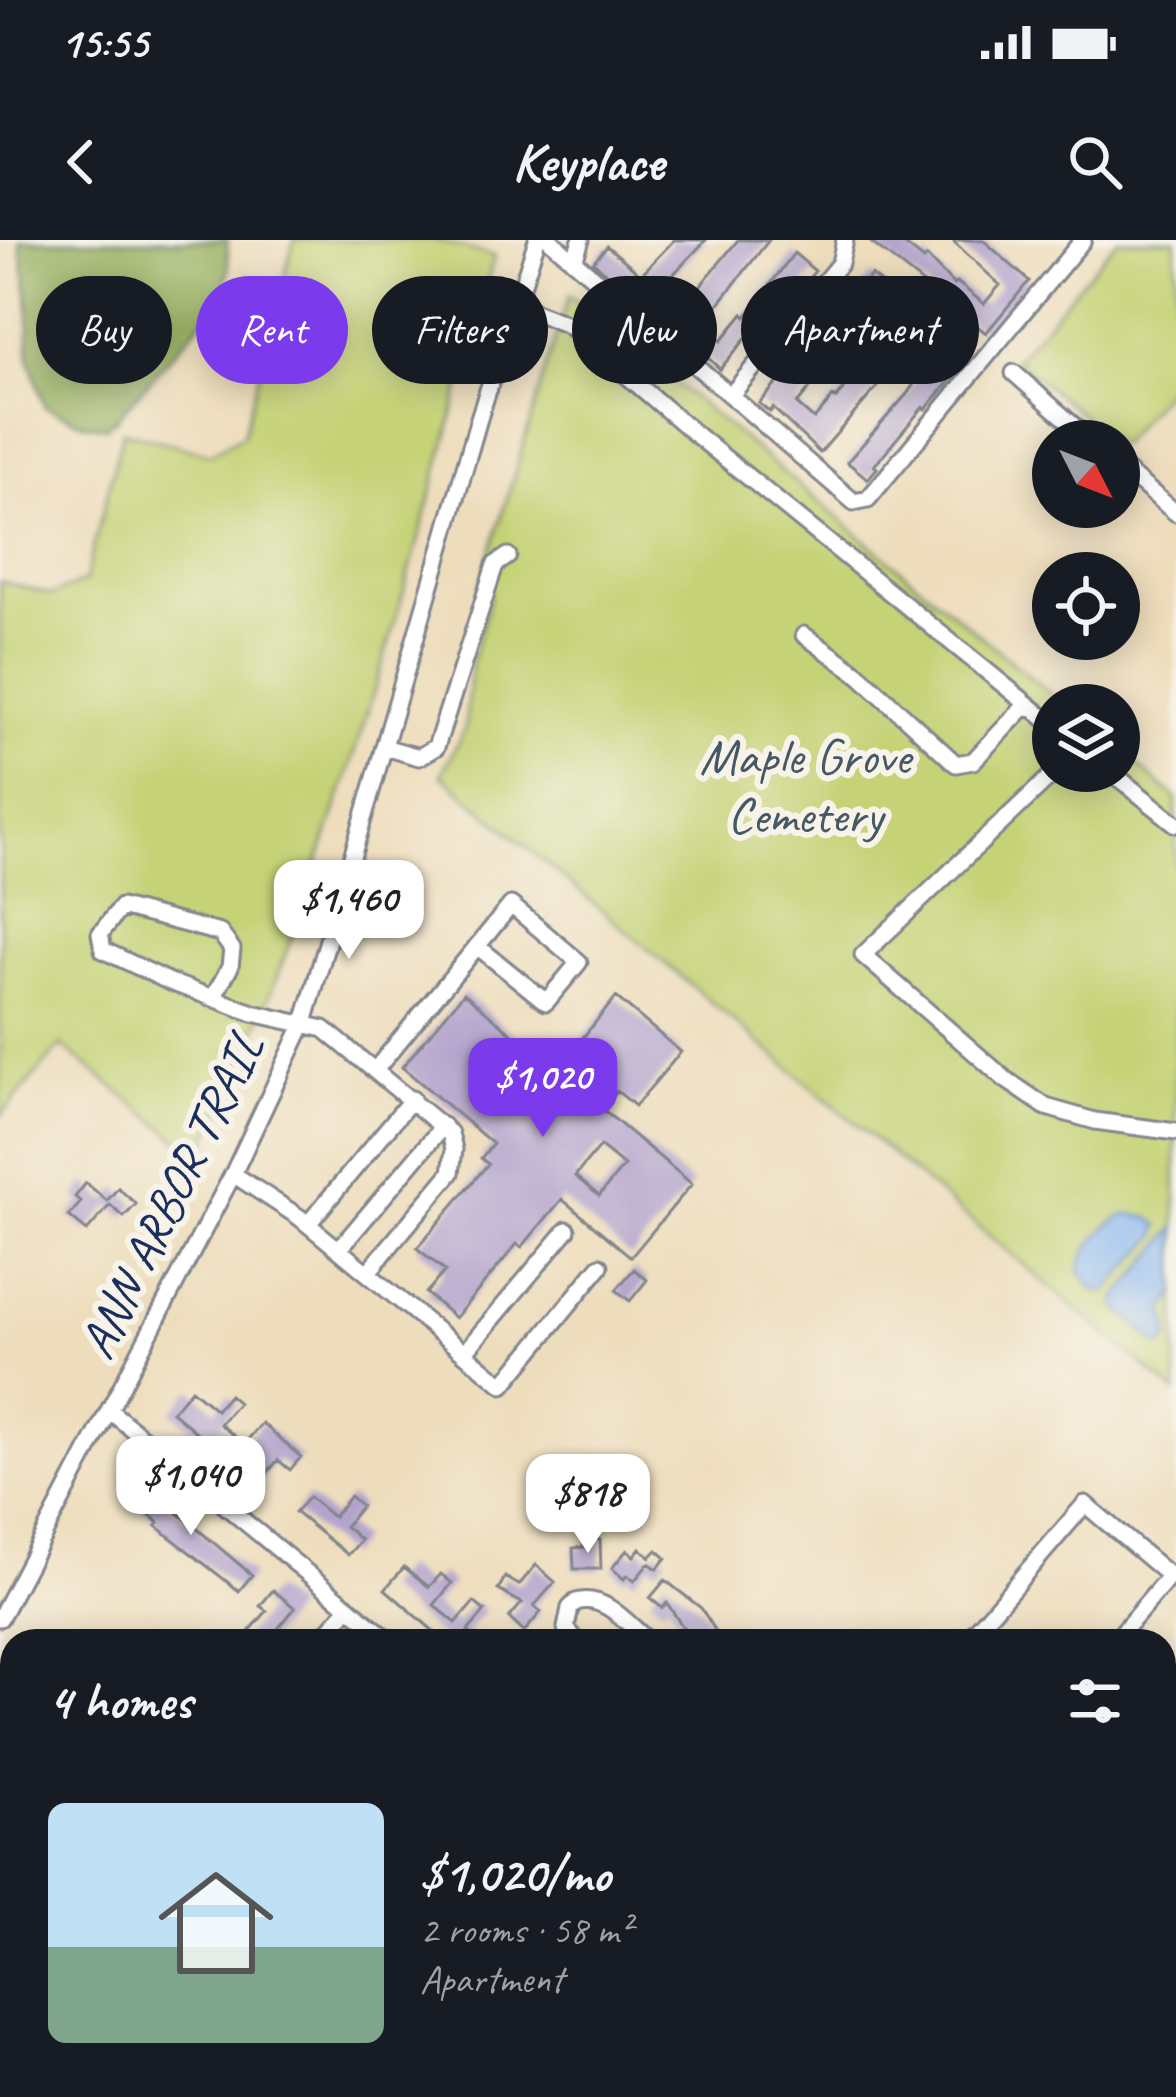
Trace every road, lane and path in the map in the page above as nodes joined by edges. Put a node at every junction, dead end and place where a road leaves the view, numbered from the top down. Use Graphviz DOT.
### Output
graph roads {
  1 [pos="537,240"];
  2 [pos="550,240"];
  3 [pos="580,240"];
  4 [pos="844,240"];
  5 [pos="1083,240"];
  6 [pos="574,261"];
  7 [pos="526,276"];
  8 [pos="548,317"];
  9 [pos="1014,373"];
  10 [pos="490,384"];
  11 [pos="731,395"];
  12 [pos="1067,420"];
  13 [pos="1140,483"];
  14 [pos="1176,513"];
  15 [pos="508,556"];
  16 [pos="804,634"];
  17 [pos="1028,704"];
  18 [pos="1032,707"];
  19 [pos="384,747"];
  20 [pos="1034,792"];
  21 [pos="1136,792"];
  22 [pos="1176,824"];
  23 [pos="477,946"];
  24 [pos="213,998"];
  25 [pos="304,1022"];
  26 [pos="376,1069"];
  27 [pos="412,1100"];
  28 [pos="443,1126"];
  29 [pos="1176,1132"];
  30 [pos="233,1174"];
  31 [pos="308,1224"];
  32 [pos="567,1230"];
  33 [pos="339,1249"];
  34 [pos="600,1266"];
  35 [pos="368,1272"];
  36 [pos="464,1353"];
  37 [pos="110,1411"];
  38 [pos="1173,1581"];
  39 [pos="349,1606"];
  40 [pos="0,1618"];
  41 [pos="330,1629"];
  42 [pos="376,1629"];
  43 [pos="567,1629"];
  44 [pos="633,1629"];
  45 [pos="977,1629"];
  46 [pos="1127,1629"];
  1 -- 7 [label="street, ANN ARBOR TRAIL"];
  2 -- 6 [label="street"];
  3 -- 6 [label="street"];
  4 -- 11 [label="street"];
  5 -- 11 [label="street"];
  6 -- 11 [label="street"];
  8 -- 17 [label="street"];
  9 -- 12 [label="street"];
  10 -- 19 [label="street, ANN ARBOR TRAIL"];
  13 -- 14 [label="street"];
  15 -- 19 [label="street"];
  16 -- 17 [label="street"];
  17 -- 18 [label="street"];
  19 -- 25 [label="street, ANN ARBOR TRAIL"];
  20 -- 29 [label="street"];
  21 -- 22 [label="street"];
  23 -- 23 [label="street"];
  23 -- 26 [label="street"];
  24 -- 24 [label="street"];
  24 -- 25 [label="street"];
  25 -- 26 [label="street"];
  25 -- 30 [label="street, ANN ARBOR TRAIL"];
  26 -- 27 [label="street"];
  27 -- 28 [label="street"];
  27 -- 31 [label="street"];
  28 -- 33 [label="street"];
  28 -- 35 [label="street"];
  30 -- 31 [label="street"];
  30 -- 37 [label="street, ANN ARBOR TRAIL"];
  31 -- 33 [label="street"];
  32 -- 36 [label="street"];
  33 -- 35 [label="street"];
  34 -- 36 [label="street"];
  35 -- 36 [label="street"];
  37 -- 39 [label="street"];
  37 -- 40 [label="street, ANN ARBOR TRAIL"];
  38 -- 45 [label="street"];
  38 -- 46 [label="street"];
  39 -- 41 [label="street"];
  39 -- 42 [label="street"];
  43 -- 44 [label="street"];
}
